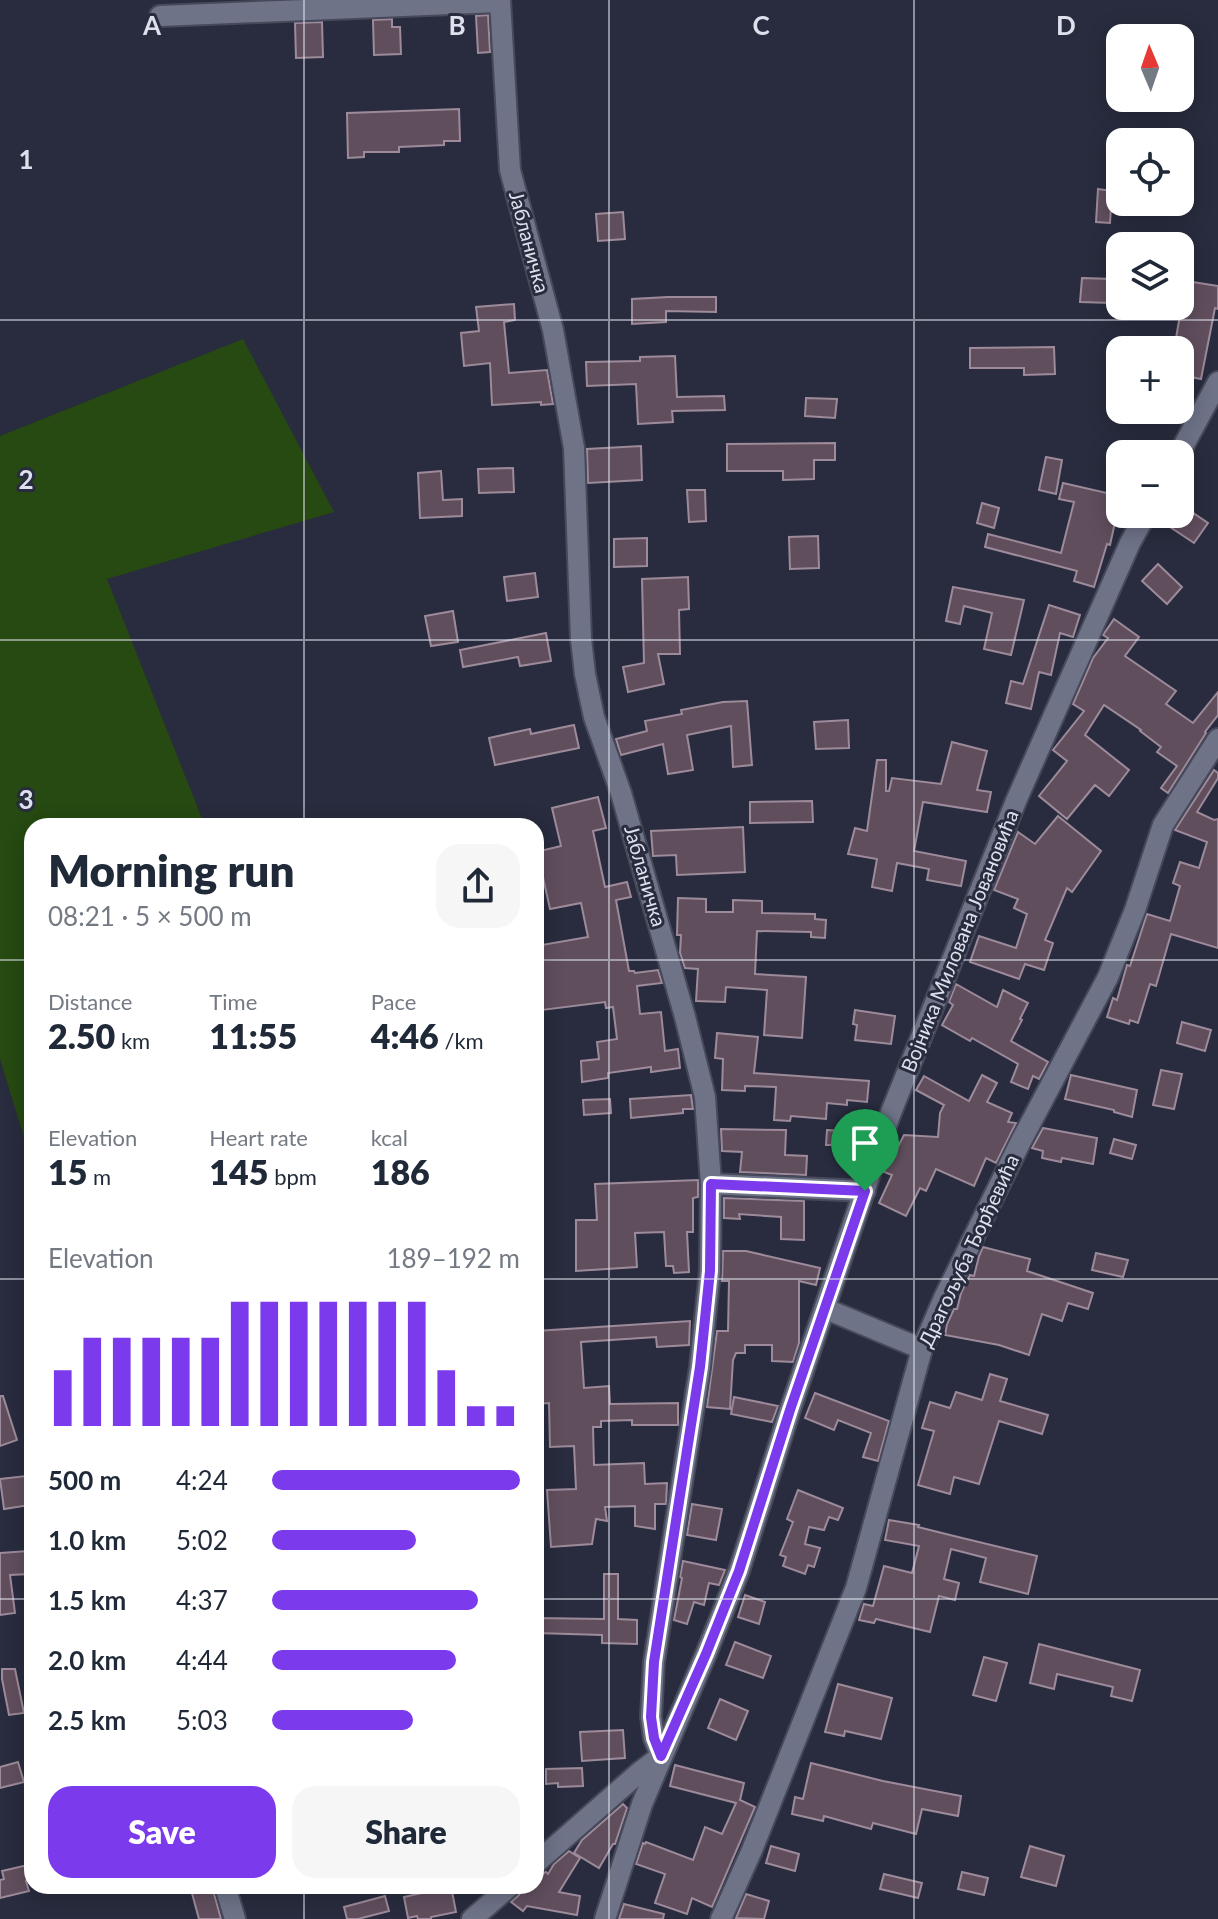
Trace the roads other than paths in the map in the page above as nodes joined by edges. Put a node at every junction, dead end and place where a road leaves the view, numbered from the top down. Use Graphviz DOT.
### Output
graph roads {
  1 [pos="500,1"];
  2 [pos="160,16"];
  3 [pos="1218,382"];
  4 [pos="1187,440"];
  5 [pos="1138,528"];
  6 [pos="1218,739"];
  7 [pos="711,1184"];
  8 [pos="865,1191"];
  9 [pos="826,1309"];
  10 [pos="922,1349"];
  11 [pos="661,1756"];
  12 [pos="544,1856"];
  13 [pos="227,1894"];
  14 [pos="501,1894"];
  15 [pos="235,1919"];
  16 [pos="472,1919"];
  17 [pos="605,1919"];
  18 [pos="721,1919"];
  1 -- 2 [label="street"];
  1 -- 7 [label="street, Јабланичка"];
  3 -- 4 [label="street"];
  5 -- 8 [label="street, Војника Милована Јовановића"];
  6 -- 10 [label="street, Драгољуба Ђорђевића"];
  7 -- 8 [label="street"];
  7 -- 11 [label="street, Јабланичка"];
  8 -- 9 [label="street, Војника Милована Јовановића"];
  9 -- 10 [label="street"];
  9 -- 11 [label="street, Војника Милована Јовановића"];
  10 -- 18 [label="street, Драгољуба Ђорђевића"];
  11 -- 12 [label="street"];
  11 -- 17 [label="street, Војника Милована Јовановића"];
  13 -- 15 [label="street"];
  14 -- 16 [label="street"];
}
